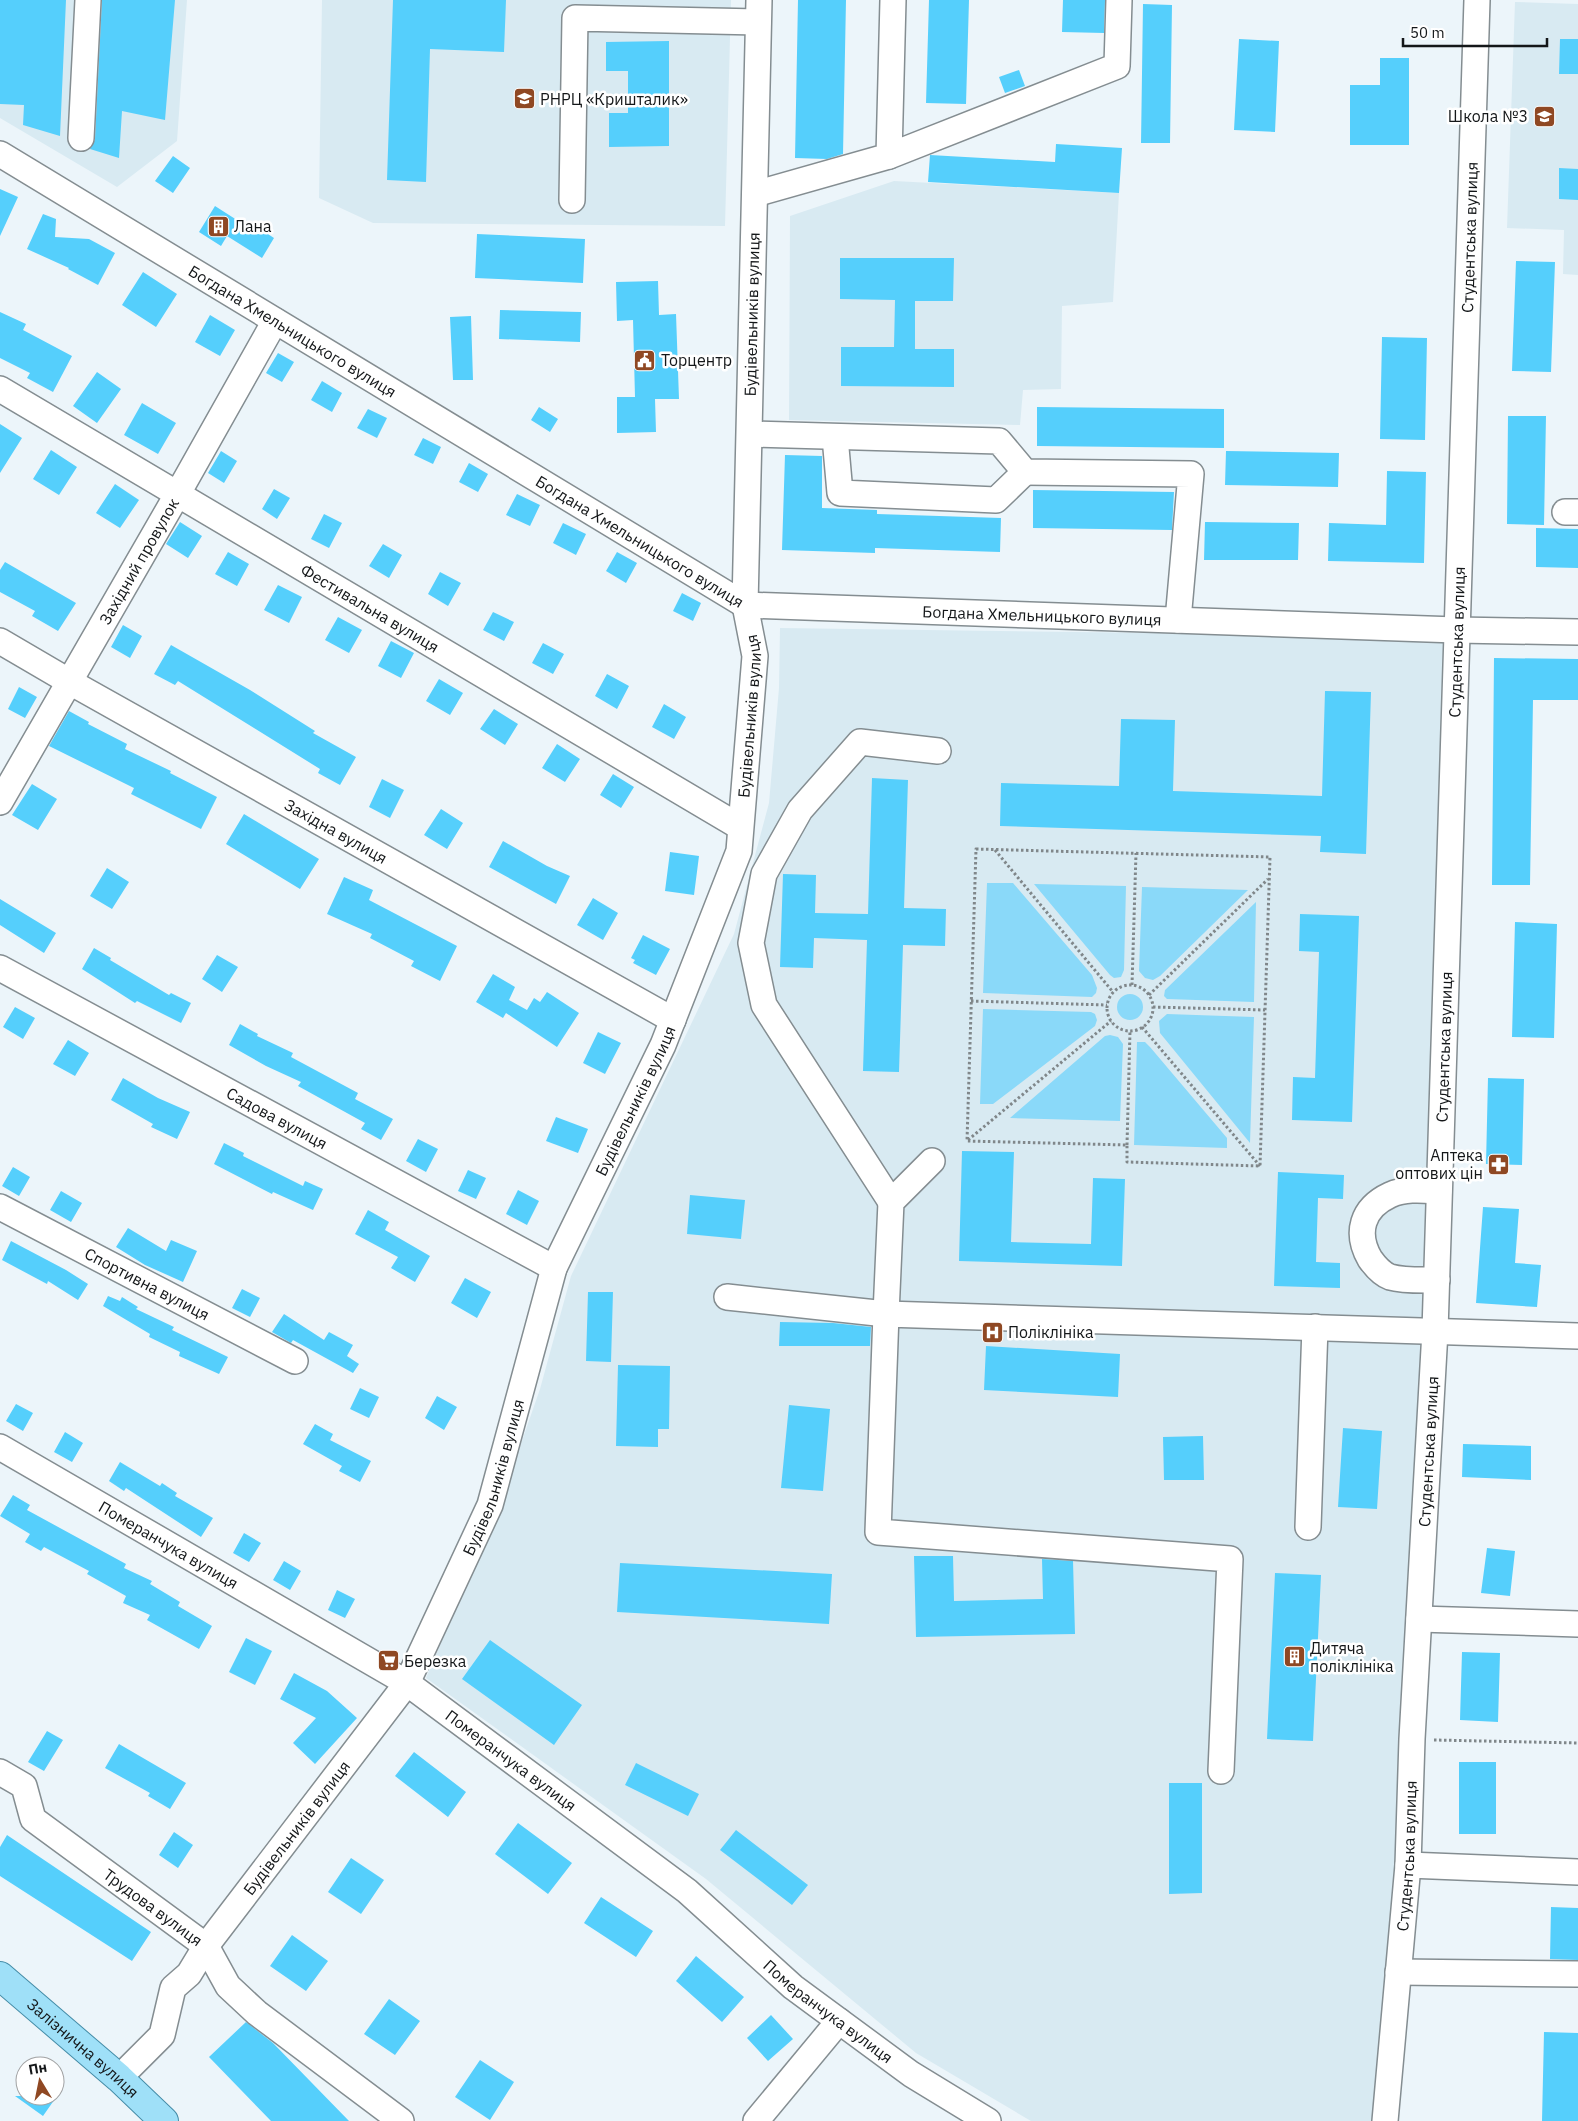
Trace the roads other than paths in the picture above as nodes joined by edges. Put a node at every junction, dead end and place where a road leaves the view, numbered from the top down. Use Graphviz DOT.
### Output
graph roads {
  1 [pos="88,0"];
  2 [pos="893,0"];
  3 [pos="1119,0"];
  4 [pos="1477,0"];
  5 [pos="759,11"];
  6 [pos="81,138"];
  7 [pos="0,154"];
  8 [pos="889,156"];
  9 [pos="755,194"];
  10 [pos="572,200"];
  11 [pos="275,321"];
  12 [pos="0,389"];
  13 [pos="750,434"];
  14 [pos="836,437"];
  15 [pos="1025,472"];
  16 [pos="177,495"];
  17 [pos="745,605"];
  18 [pos="1178,620"];
  19 [pos="1456,630"];
  20 [pos="1578,632"];
  21 [pos="0,641"];
  22 [pos="70,682"];
  23 [pos="938,751"];
  24 [pos="0,802"];
  25 [pos="740,827"];
  26 [pos="0,968"];
  27 [pos="673,1020"];
  28 [pos="932,1161"];
  29 [pos="1440,1191"];
  30 [pos="891,1202"];
  31 [pos="0,1207"];
  32 [pos="554,1268"];
  33 [pos="1437,1280"];
  34 [pos="727,1297"];
  35 [pos="886,1314"];
  36 [pos="1316,1327"];
  37 [pos="1435,1330"];
  38 [pos="1578,1336"];
  39 [pos="295,1361"];
  40 [pos="0,1447"];
  41 [pos="1308,1527"];
  42 [pos="1419,1619"];
  43 [pos="1578,1624"];
  44 [pos="408,1683"];
  45 [pos="1221,1771"];
  46 [pos="0,1772"];
  47 [pos="1408,1865"];
  48 [pos="1578,1872"];
  49 [pos="206,1946"];
  50 [pos="1398,1972"];
  51 [pos="1578,1974"];
  52 [pos="0,1976"];
  53 [pos="839,2021"];
  54 [pos="118,2078"];
  55 [pos="164,2121"];
  56 [pos="401,2121"];
  57 [pos="756,2121"];
  58 [pos="988,2121"];
  59 [pos="1385,2121"];
  1 -- 6 [label="street"];
  2 -- 8 [label="street"];
  3 -- 8 [label="street"];
  4 -- 19 [label="street, Студентська вулиця"];
  5 -- 9 [label="street, Будівельників вулиця"];
  5 -- 10 [label="street"];
  7 -- 11 [label="street, Богдана Хмельницького вулиця"];
  8 -- 9 [label="street"];
  9 -- 13 [label="street, Будівельників вулиця"];
  11 -- 16 [label="street, Західний провулок"];
  11 -- 17 [label="street, Богдана Хмельницького вулиця"];
  12 -- 16 [label="street, Фестивальна вулиця"];
  13 -- 14 [label="street"];
  13 -- 17 [label="street, Будівельників вулиця"];
  14 -- 15 [label="street"];
  14 -- 15 [label="street"];
  15 -- 18 [label="street"];
  16 -- 22 [label="street, Західний провулок"];
  16 -- 25 [label="street, Фестивальна вулиця"];
  17 -- 18 [label="street, Богдана Хмельницького вулиця"];
  17 -- 25 [label="street, Будівельників вулиця"];
  18 -- 19 [label="street, Богдана Хмельницького вулиця"];
  19 -- 20 [label="street, Богдана Хмельницького вулиця"];
  19 -- 29 [label="street, Студентська вулиця"];
  21 -- 22 [label="street, Західна вулиця"];
  22 -- 24 [label="street, Західний провулок"];
  22 -- 27 [label="street, Західна вулиця"];
  23 -- 30 [label="street"];
  25 -- 27 [label="street, Будівельників вулиця"];
  26 -- 32 [label="street, Садова вулиця"];
  27 -- 32 [label="street, Будівельників вулиця"];
  28 -- 30 [label="street"];
  29 -- 33 [label="street, Студентська вулиця"];
  29 -- 33 [label="street"];
  30 -- 35 [label="street"];
  31 -- 39 [label="street, Спортивна вулиця"];
  32 -- 44 [label="street, Будівельників вулиця"];
  33 -- 37 [label="street, Студентська вулиця"];
  34 -- 35 [label="street"];
  35 -- 36 [label="street"];
  35 -- 45 [label="street"];
  36 -- 37 [label="street"];
  36 -- 41 [label="street"];
  37 -- 38 [label="street"];
  37 -- 42 [label="street, Студентська вулиця"];
  40 -- 44 [label="street, Померанчука вулиця"];
  42 -- 43 [label="street"];
  42 -- 47 [label="street, Студентська вулиця"];
  44 -- 49 [label="street, Будівельників вулиця"];
  44 -- 53 [label="street, Померанчука вулиця"];
  46 -- 49 [label="street, Трудова вулиця"];
  47 -- 48 [label="street"];
  47 -- 50 [label="street, Студентська вулиця"];
  49 -- 54 [label="street, Будівельників вулиця"];
  49 -- 56 [label="street, Трудова вулиця"];
  50 -- 51 [label="street"];
  50 -- 59 [label="street, Студентська вулиця"];
  52 -- 54 [label="main road, Залізнична вулиця"];
  53 -- 57 [label="street"];
  53 -- 58 [label="street, Померанчука вулиця"];
  54 -- 55 [label="main road, Залізнична вулиця"];
}
